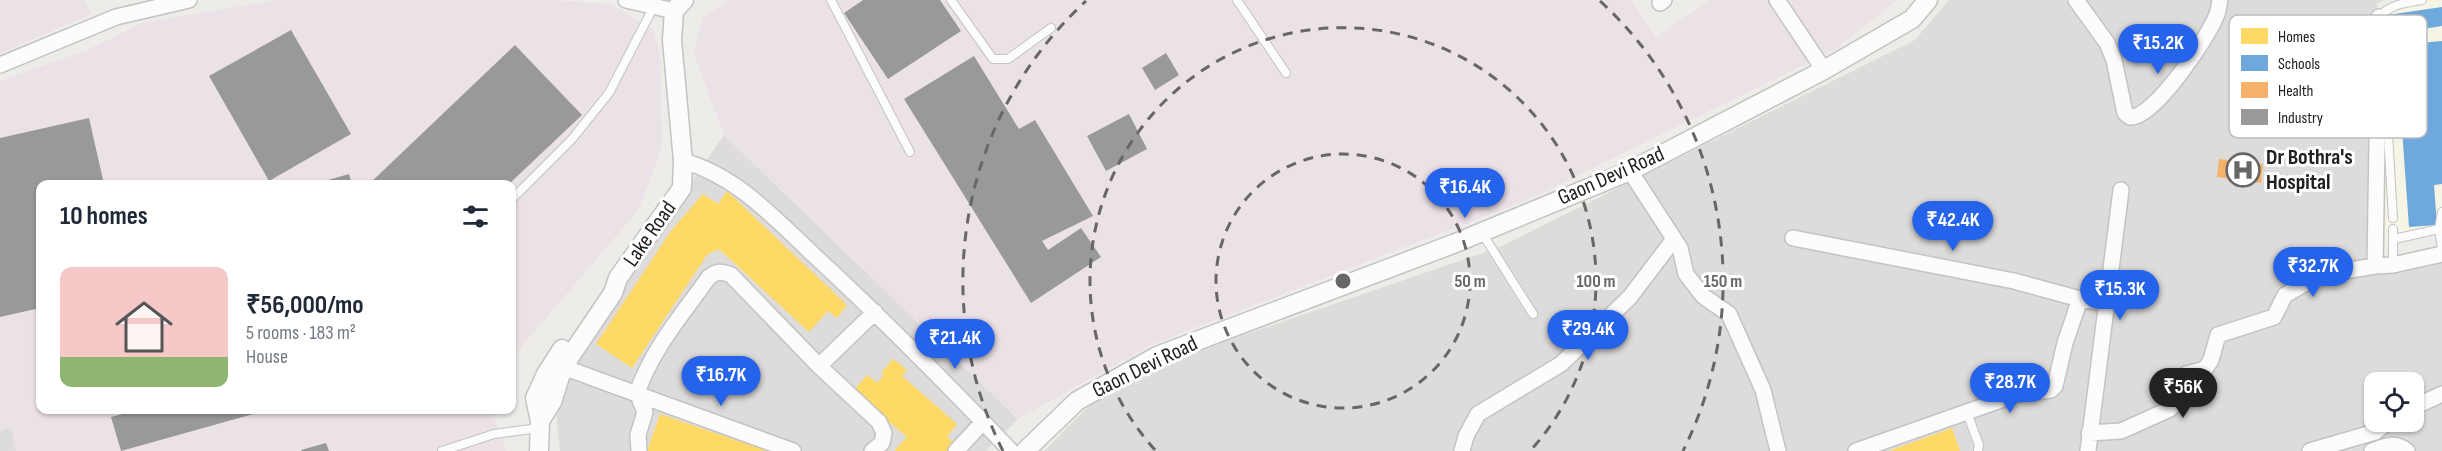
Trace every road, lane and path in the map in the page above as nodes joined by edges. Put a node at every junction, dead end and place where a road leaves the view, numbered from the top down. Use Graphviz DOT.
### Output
graph roads {
  1 [pos="189,0"];
  2 [pos="626,0"];
  3 [pos="831,0"];
  4 [pos="951,0"];
  5 [pos="1237,0"];
  6 [pos="1777,0"];
  7 [pos="1928,0"];
  8 [pos="2076,0"];
  9 [pos="2220,0"];
  10 [pos="2422,0"];
  11 [pos="679,5"];
  12 [pos="654,6"];
  13 [pos="2381,15"];
  14 [pos="1051,28"];
  15 [pos="0,64"];
  16 [pos="1824,70"];
  17 [pos="1286,73"];
  18 [pos="2377,138"];
  19 [pos="2388,138"];
  20 [pos="910,152"];
  21 [pos="683,161"];
  22 [pos="1629,171"];
  23 [pos="2121,190"];
  24 [pos="516,196"];
  25 [pos="2442,212"];
  26 [pos="2393,218"];
  27 [pos="2394,229"];
  28 [pos="2439,229"];
  29 [pos="1481,232"];
  30 [pos="1793,238"];
  31 [pos="1674,239"];
  32 [pos="2394,239"];
  33 [pos="2442,251"];
  34 [pos="639,261"];
  35 [pos="2393,265"];
  36 [pos="2375,266"];
  37 [pos="2080,299"];
  38 [pos="2106,303"];
  39 [pos="875,312"];
  40 [pos="1533,314"];
  41 [pos="562,364"];
  42 [pos="819,366"];
  43 [pos="636,393"];
  44 [pos="2442,394"];
  45 [pos="2424,402"];
  46 [pos="1967,413"];
  47 [pos="984,422"];
  48 [pos="539,425"];
  49 [pos="2375,432"];
  50 [pos="2089,434"];
  51 [pos="442,451"];
  52 [pos="539,451"];
  53 [pos="639,451"];
  54 [pos="793,451"];
  55 [pos="872,451"];
  56 [pos="956,451"];
  57 [pos="1011,451"];
  58 [pos="1025,451"];
  59 [pos="1462,451"];
  60 [pos="1778,451"];
  61 [pos="1856,451"];
  62 [pos="1978,451"];
  63 [pos="2088,451"];
  64 [pos="2310,451"];
  65 [pos="2372,451"];
  66 [pos="2407,451"];
  1 -- 15 [label="street"];
  2 -- 12 [label="street"];
  3 -- 20 [label="lane"];
  4 -- 14 [label="lane"];
  5 -- 17 [label="lane"];
  6 -- 16 [label="street"];
  7 -- 16 [label="street, Gaon Devi Road"];
  8 -- 9 [label="street"];
  10 -- 13 [label="lane"];
  11 -- 12 [label="street"];
  11 -- 21 [label="street, Lake Road"];
  12 -- 24 [label="lane"];
  16 -- 22 [label="street, Gaon Devi Road"];
  18 -- 36 [label="street"];
  19 -- 26 [label="lane"];
  21 -- 39 [label="street"];
  21 -- 41 [label="street, Lake Road"];
  22 -- 29 [label="street, Gaon Devi Road"];
  22 -- 31 [label="street"];
  23 -- 38 [label="street"];
  25 -- 28 [label="lane"];
  27 -- 32 [label="lane"];
  28 -- 32 [label="lane"];
  28 -- 33 [label="lane"];
  29 -- 40 [label="lane"];
  29 -- 58 [label="street, Gaon Devi Road"];
  30 -- 37 [label="street"];
  31 -- 59 [label="street"];
  31 -- 60 [label="street"];
  32 -- 35 [label="lane"];
  33 -- 35 [label="street"];
  34 -- 41 [label="street"];
  35 -- 36 [label="street"];
  36 -- 50 [label="street"];
  37 -- 38 [label="street"];
  37 -- 46 [label="street"];
  38 -- 50 [label="street"];
  39 -- 42 [label="street"];
  39 -- 47 [label="street"];
  41 -- 43 [label="street"];
  41 -- 48 [label="street, Lake Road"];
  42 -- 43 [label="street"];
  42 -- 55 [label="street"];
  43 -- 53 [label="street"];
  43 -- 54 [label="street"];
  44 -- 45 [label="street"];
  46 -- 61 [label="street"];
  46 -- 62 [label="lane"];
  47 -- 56 [label="street"];
  47 -- 57 [label="street"];
  48 -- 51 [label="lane"];
  48 -- 52 [label="street"];
  49 -- 64 [label="street"];
  50 -- 63 [label="street"];
  65 -- 66 [label="street"];
}
